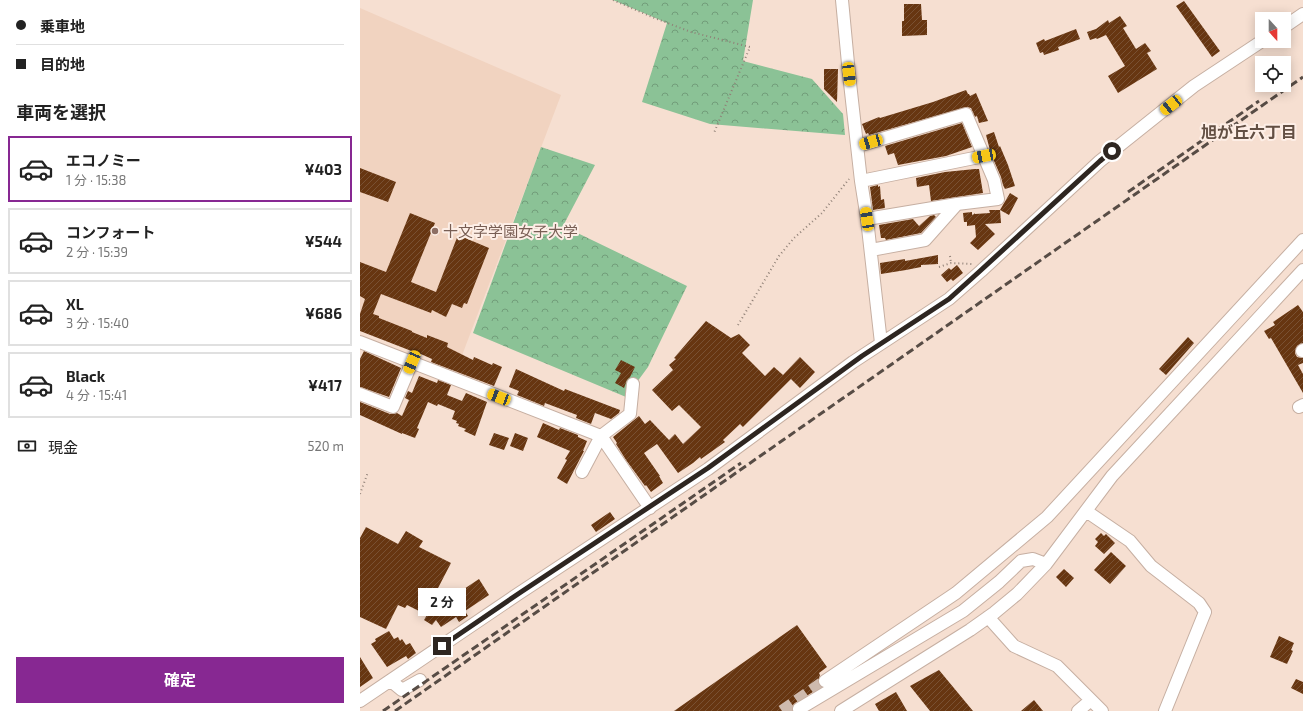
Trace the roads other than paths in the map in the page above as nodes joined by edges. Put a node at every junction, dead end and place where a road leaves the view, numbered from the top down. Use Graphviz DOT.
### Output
graph roads {
  1 [pos="842,0"];
  2 [pos="1303,14"];
  3 [pos="1291,22"];
  4 [pos="1255,46"];
  5 [pos="858,146"];
  6 [pos="984,156"];
  7 [pos="861,181"];
  8 [pos="957,204"];
  9 [pos="867,219"];
  10 [pos="1303,240"];
  11 [pos="871,250"];
  12 [pos="1303,270"];
  13 [pos="360,342"];
  14 [pos="881,343"];
  15 [pos="412,362"];
  16 [pos="633,384"];
  17 [pos="360,394"];
  18 [pos="601,436"];
  19 [pos="582,472"];
  20 [pos="650,508"];
  21 [pos="1086,511"];
  22 [pos="1046,564"];
  23 [pos="988,617"];
  24 [pos="420,680"];
  25 [pos="391,681"];
  26 [pos="825,681"];
  27 [pos="1091,700"];
  28 [pos="360,701"];
  29 [pos="799,709"];
  30 [pos="841,711"];
  31 [pos="1078,711"];
  32 [pos="1102,711"];
  33 [pos="1165,711"];
  1 -- 5 [label="street"];
  2 -- 3 [label="street"];
  4 -- 14 [label="street"];
  5 -- 6 [label="street"];
  5 -- 7 [label="street"];
  6 -- 7 [label="street"];
  6 -- 8 [label="street"];
  7 -- 9 [label="street"];
  8 -- 9 [label="street"];
  8 -- 11 [label="street"];
  9 -- 11 [label="street"];
  10 -- 26 [label="street"];
  11 -- 14 [label="street"];
  12 -- 21 [label="street"];
  13 -- 15 [label="street"];
  14 -- 20 [label="street"];
  15 -- 17 [label="street"];
  15 -- 18 [label="street"];
  16 -- 18 [label="street"];
  18 -- 19 [label="street"];
  18 -- 20 [label="street"];
  20 -- 25 [label="street"];
  21 -- 22 [label="street"];
  21 -- 33 [label="street"];
  22 -- 23 [label="street"];
  22 -- 29 [label="street"];
  23 -- 27 [label="street"];
  23 -- 30 [label="street"];
  24 -- 25 [label="street"];
  25 -- 28 [label="street"];
  27 -- 31 [label="street"];
  27 -- 32 [label="street"];
}
